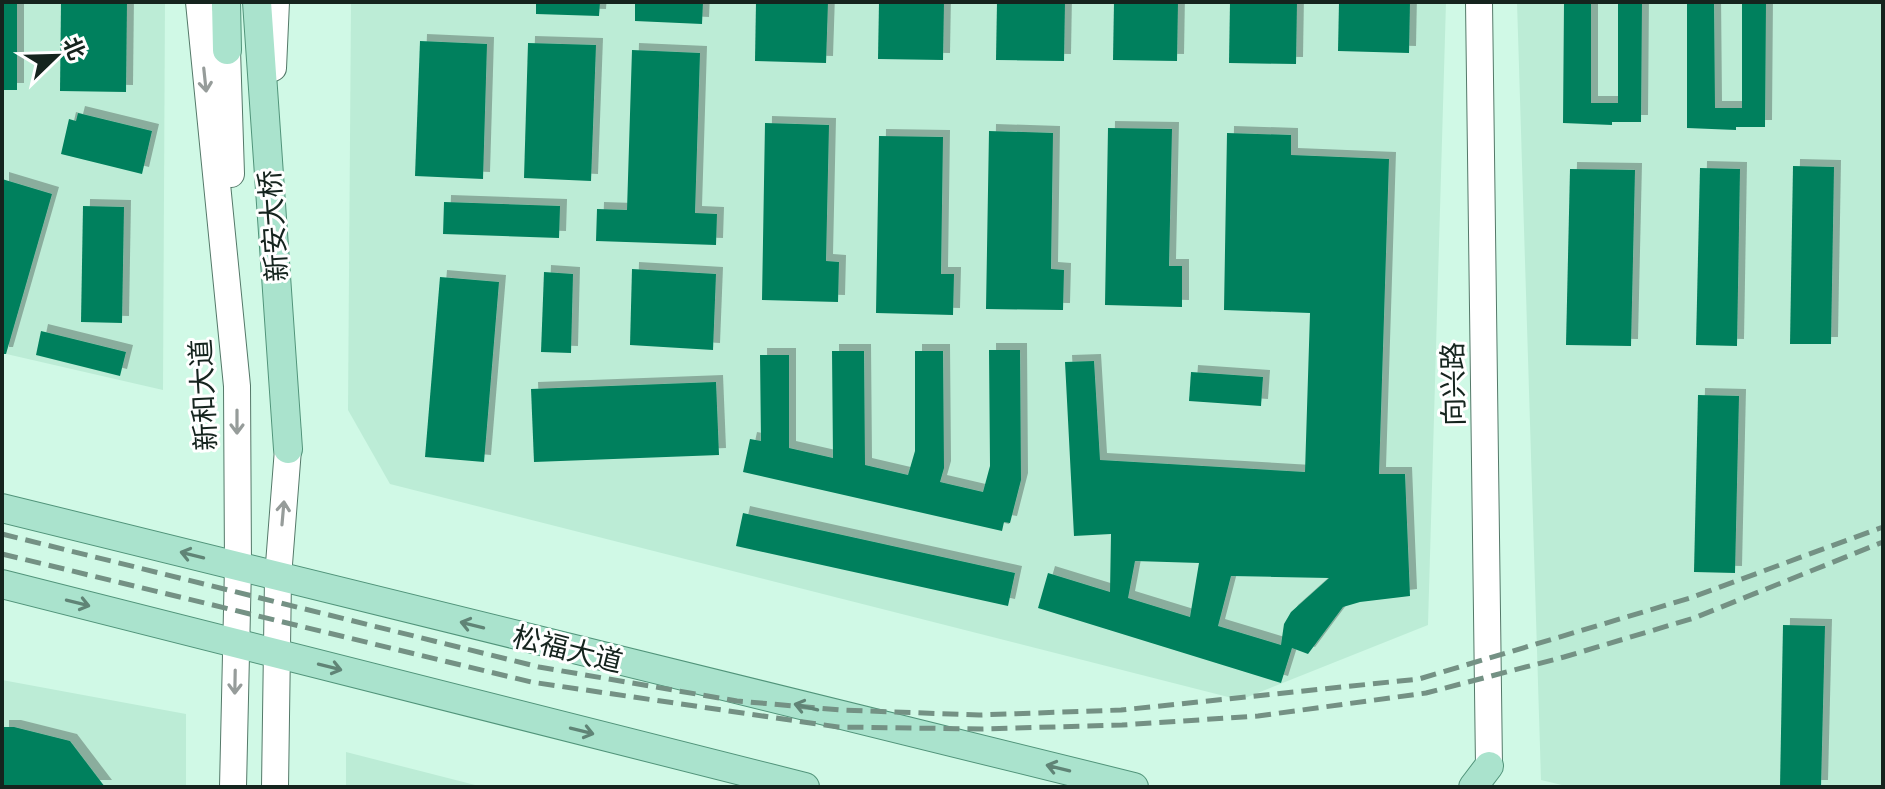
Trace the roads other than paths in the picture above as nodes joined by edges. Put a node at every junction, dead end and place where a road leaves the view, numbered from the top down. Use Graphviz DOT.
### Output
graph roads {
  1 [pos="199,2"];
  2 [pos="226,2"];
  3 [pos="257,2"];
  4 [pos="276,2"];
  5 [pos="1479,2"];
  6 [pos="227,50"];
  7 [pos="237,386"];
  8 [pos="288,449"];
  9 [pos="2,508"];
  10 [pos="238,566"];
  11 [pos="278,577"];
  12 [pos="2,584"];
  13 [pos="235,642"];
  14 [pos="277,653"];
  15 [pos="1487,780"];
  16 [pos="233,787"];
  17 [pos="275,787"];
  18 [pos="805,787"];
  19 [pos="1134,787"];
  1 -- 7 [label="main road, 新和大道, one-way"];
  2 -- 6 [label="main road, 新安大桥"];
  3 -- 8 [label="main road, 新安大桥"];
  4 -- 8 [label="main road"];
  5 -- 15 [label="main road, 向兴路"];
  6 -- 7 [label="main road, 新安大桥"];
  7 -- 10 [label="main road, 新和大道, one-way"];
  11 -- 8 [label="main road, one-way"];
  10 -- 9 [label="main road, 松福大道, one-way"];
  10 -- 11 [label="main road, 松福大道"];
  10 -- 13 [label="main road, 新和大道"];
  11 -- 14 [label="main road"];
  19 -- 11 [label="main road, 松福大道, one-way"];
  12 -- 13 [label="main road, one-way"];
  13 -- 14 [label="main road"];
  13 -- 16 [label="main road, 新和大道, one-way"];
  14 -- 17 [label="main road"];
  14 -- 18 [label="main road, one-way"];
}
